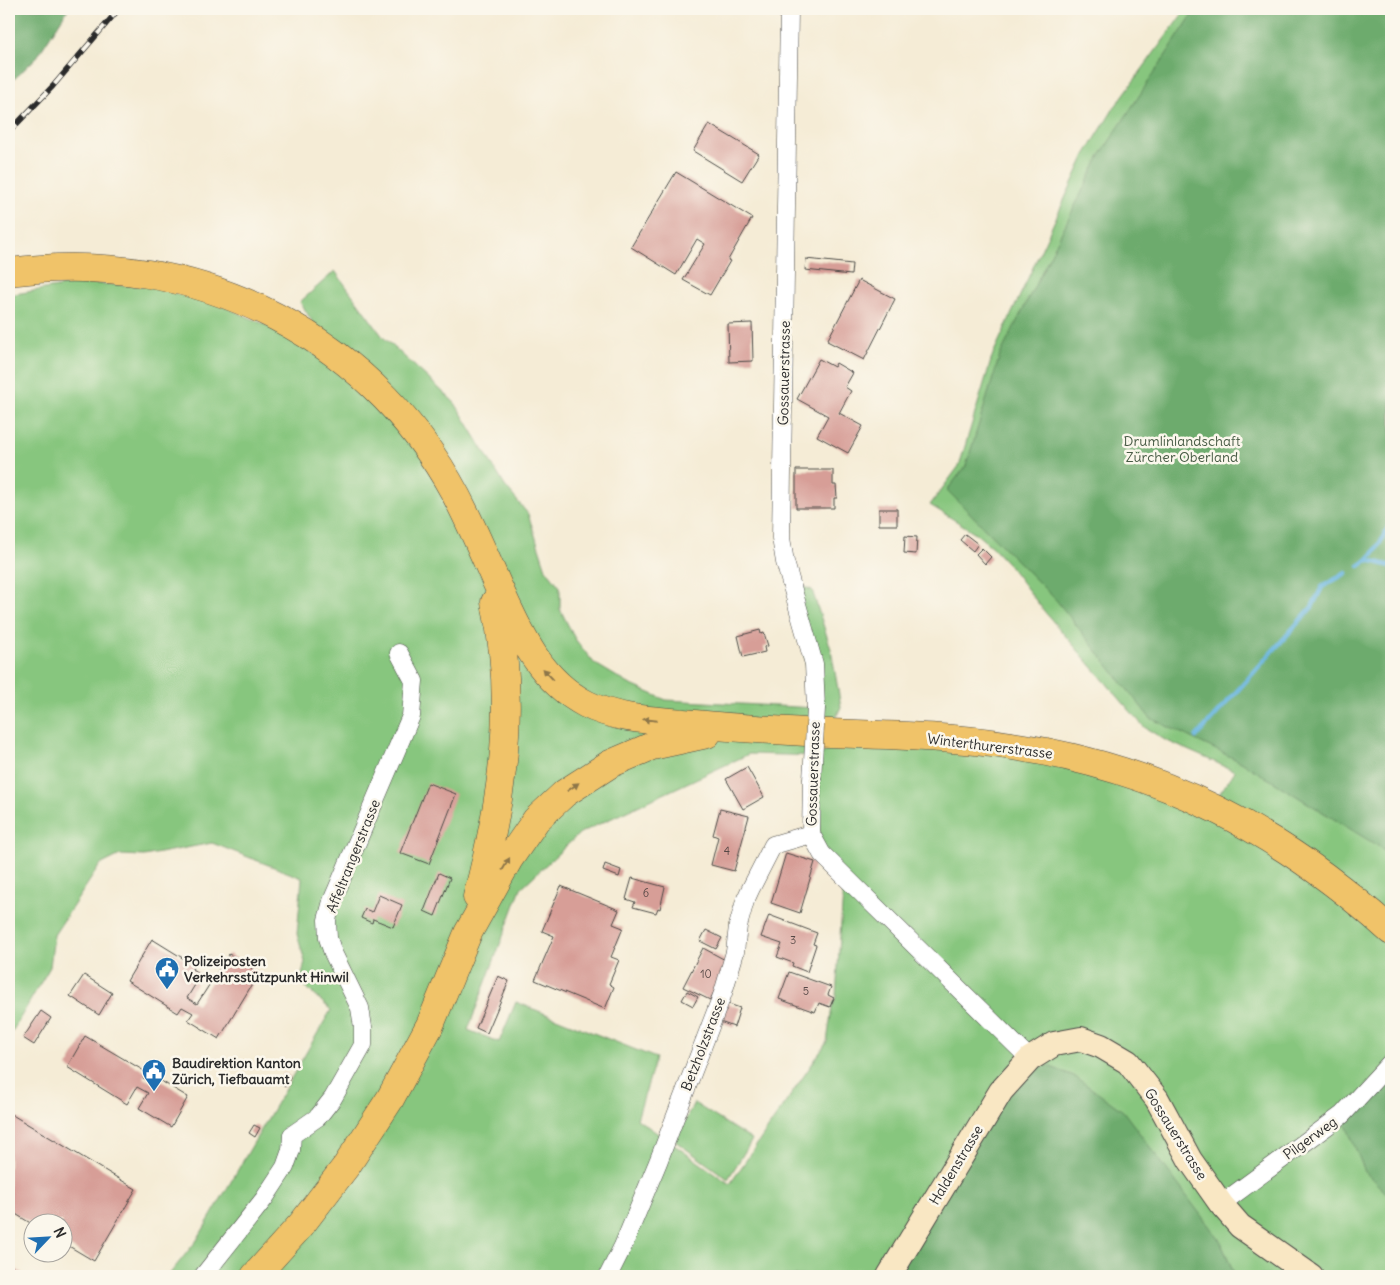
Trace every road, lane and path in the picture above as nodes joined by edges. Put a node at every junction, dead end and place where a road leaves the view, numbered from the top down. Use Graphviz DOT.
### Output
graph roads {
  1 [pos="790,9"];
  2 [pos="9,272"];
  3 [pos="470,524"];
  4 [pos="398,653"];
  5 [pos="750,730"];
  6 [pos="811,834"];
  7 [pos="1391,931"];
  8 [pos="468,933"];
  9 [pos="1030,1059"];
  10 [pos="1391,1062"];
  11 [pos="1221,1204"];
  12 [pos="260,1272"];
  13 [pos="204,1276"];
  14 [pos="608,1276"];
  15 [pos="889,1276"];
  16 [pos="1311,1276"];
  1 -- 6 [label="street, Gossauerstrasse, bridge"];
  2 -- 3 [label="highway"];
  5 -- 3 [label="highway, one-way"];
  3 -- 8 [label="highway"];
  4 -- 13 [label="street, Affeltrangerstrasse"];
  5 -- 7 [label="highway, Winterthurerstrasse"];
  8 -- 5 [label="highway, one-way"];
  6 -- 9 [label="street, Gossauerstrasse"];
  6 -- 14 [label="street, Betzholzstrasse"];
  8 -- 12 [label="highway"];
  9 -- 11 [label="street, Gossauerstrasse"];
  9 -- 15 [label="street, Haldenstrasse"];
  10 -- 11 [label="street, Pilgerweg"];
  11 -- 16 [label="street, Gossauerstrasse"];
}
